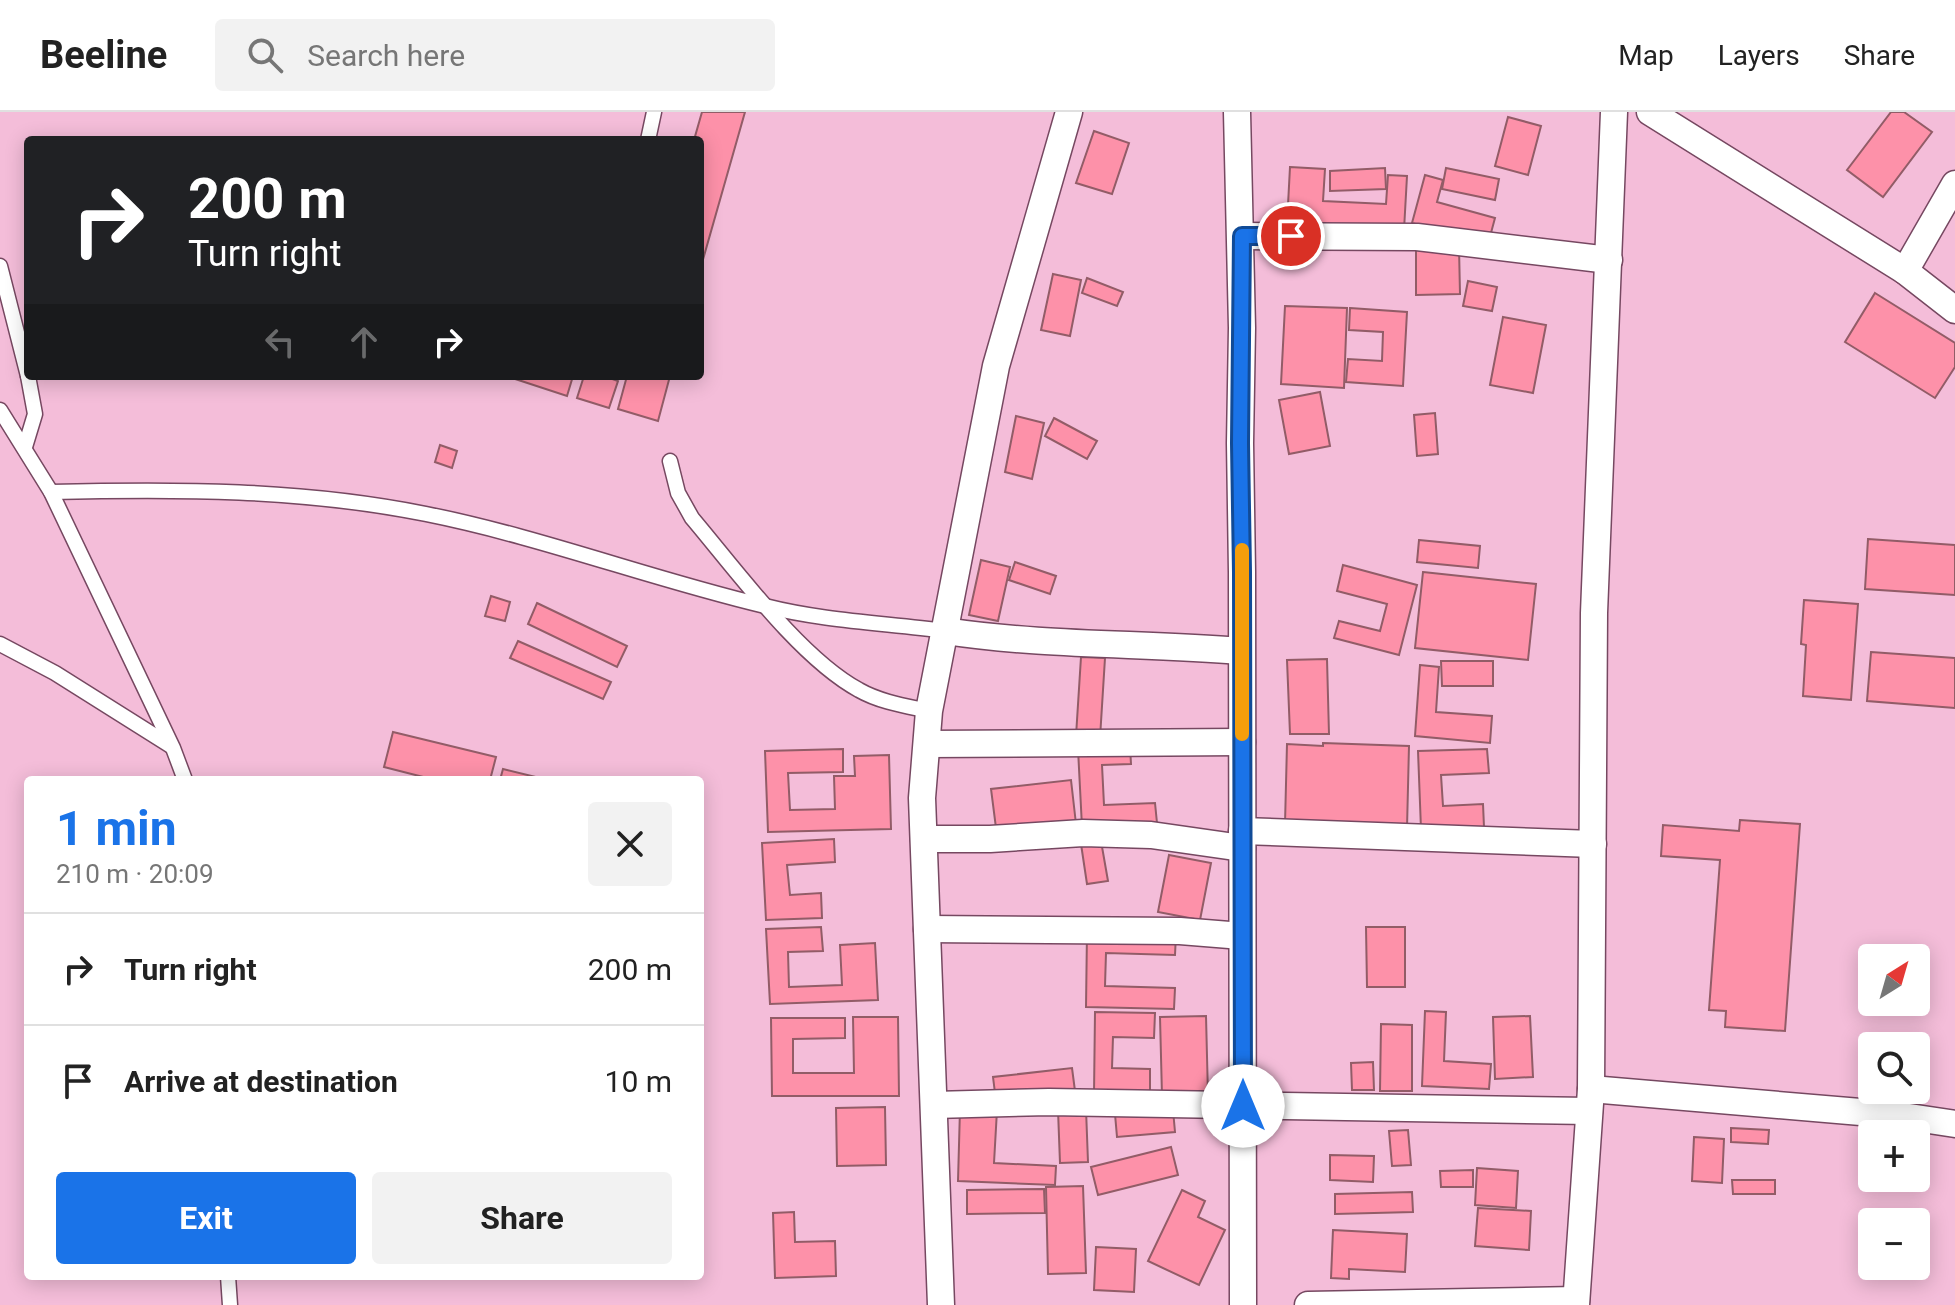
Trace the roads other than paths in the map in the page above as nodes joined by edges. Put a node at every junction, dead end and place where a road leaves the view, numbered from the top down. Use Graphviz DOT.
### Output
graph roads {
  1 [pos="654,112"];
  2 [pos="1069,112"];
  3 [pos="1237,112"];
  4 [pos="1614,112"];
  5 [pos="1650,112"];
  6 [pos="649,136"];
  7 [pos="1955,184"];
  8 [pos="1242,236"];
  9 [pos="1609,260"];
  10 [pos="0,266"];
  11 [pos="1905,271"];
  12 [pos="1955,310"];
  13 [pos="24,360"];
  14 [pos="29,380"];
  15 [pos="0,410"];
  16 [pos="25,447"];
  17 [pos="670,461"];
  18 [pos="51,492"];
  19 [pos="768,607"];
  20 [pos="945,631"];
  21 [pos="0,644"];
  22 [pos="1241,651"];
  23 [pos="929,711"];
  24 [pos="1242,742"];
  25 [pos="927,744"];
  26 [pos="173,748"];
  27 [pos="184,776"];
  28 [pos="924,839"];
  29 [pos="1242,839"];
  30 [pos="1593,844"];
  31 [pos="927,929"];
  32 [pos="1242,936"];
  33 [pos="1590,1100"];
  34 [pos="934,1105"];
  35 [pos="1243,1106"];
  36 [pos="1955,1124"];
  37 [pos="228,1280"];
  38 [pos="1576,1302"];
  39 [pos="230,1305"];
  40 [pos="941,1305"];
  41 [pos="1243,1305"];
  42 [pos="1308,1305"];
  1 -- 6 [label="lane"];
  2 -- 20 [label="street"];
  3 -- 8 [label="street"];
  4 -- 9 [label="street"];
  5 -- 11 [label="street"];
  7 -- 11 [label="street"];
  8 -- 9 [label="street"];
  8 -- 22 [label="street"];
  9 -- 30 [label="street"];
  10 -- 13 [label="lane"];
  11 -- 12 [label="street"];
  14 -- 16 [label="lane"];
  15 -- 16 [label="lane"];
  16 -- 18 [label="lane"];
  17 -- 19 [label="lane"];
  18 -- 19 [label="lane"];
  18 -- 26 [label="lane"];
  19 -- 20 [label="lane"];
  19 -- 23 [label="lane"];
  20 -- 22 [label="street"];
  20 -- 23 [label="street"];
  21 -- 26 [label="lane"];
  22 -- 24 [label="street"];
  23 -- 25 [label="street"];
  24 -- 25 [label="street"];
  24 -- 29 [label="street"];
  25 -- 28 [label="street"];
  26 -- 27 [label="lane"];
  28 -- 29 [label="street"];
  28 -- 31 [label="street"];
  29 -- 30 [label="street"];
  29 -- 32 [label="street"];
  30 -- 33 [label="street"];
  31 -- 32 [label="street"];
  31 -- 34 [label="street"];
  32 -- 35 [label="street"];
  33 -- 35 [label="street"];
  33 -- 36 [label="street"];
  33 -- 38 [label="street"];
  34 -- 35 [label="street"];
  34 -- 40 [label="street"];
  35 -- 41 [label="street"];
  37 -- 39 [label="lane"];
  38 -- 42 [label="street"];
}
